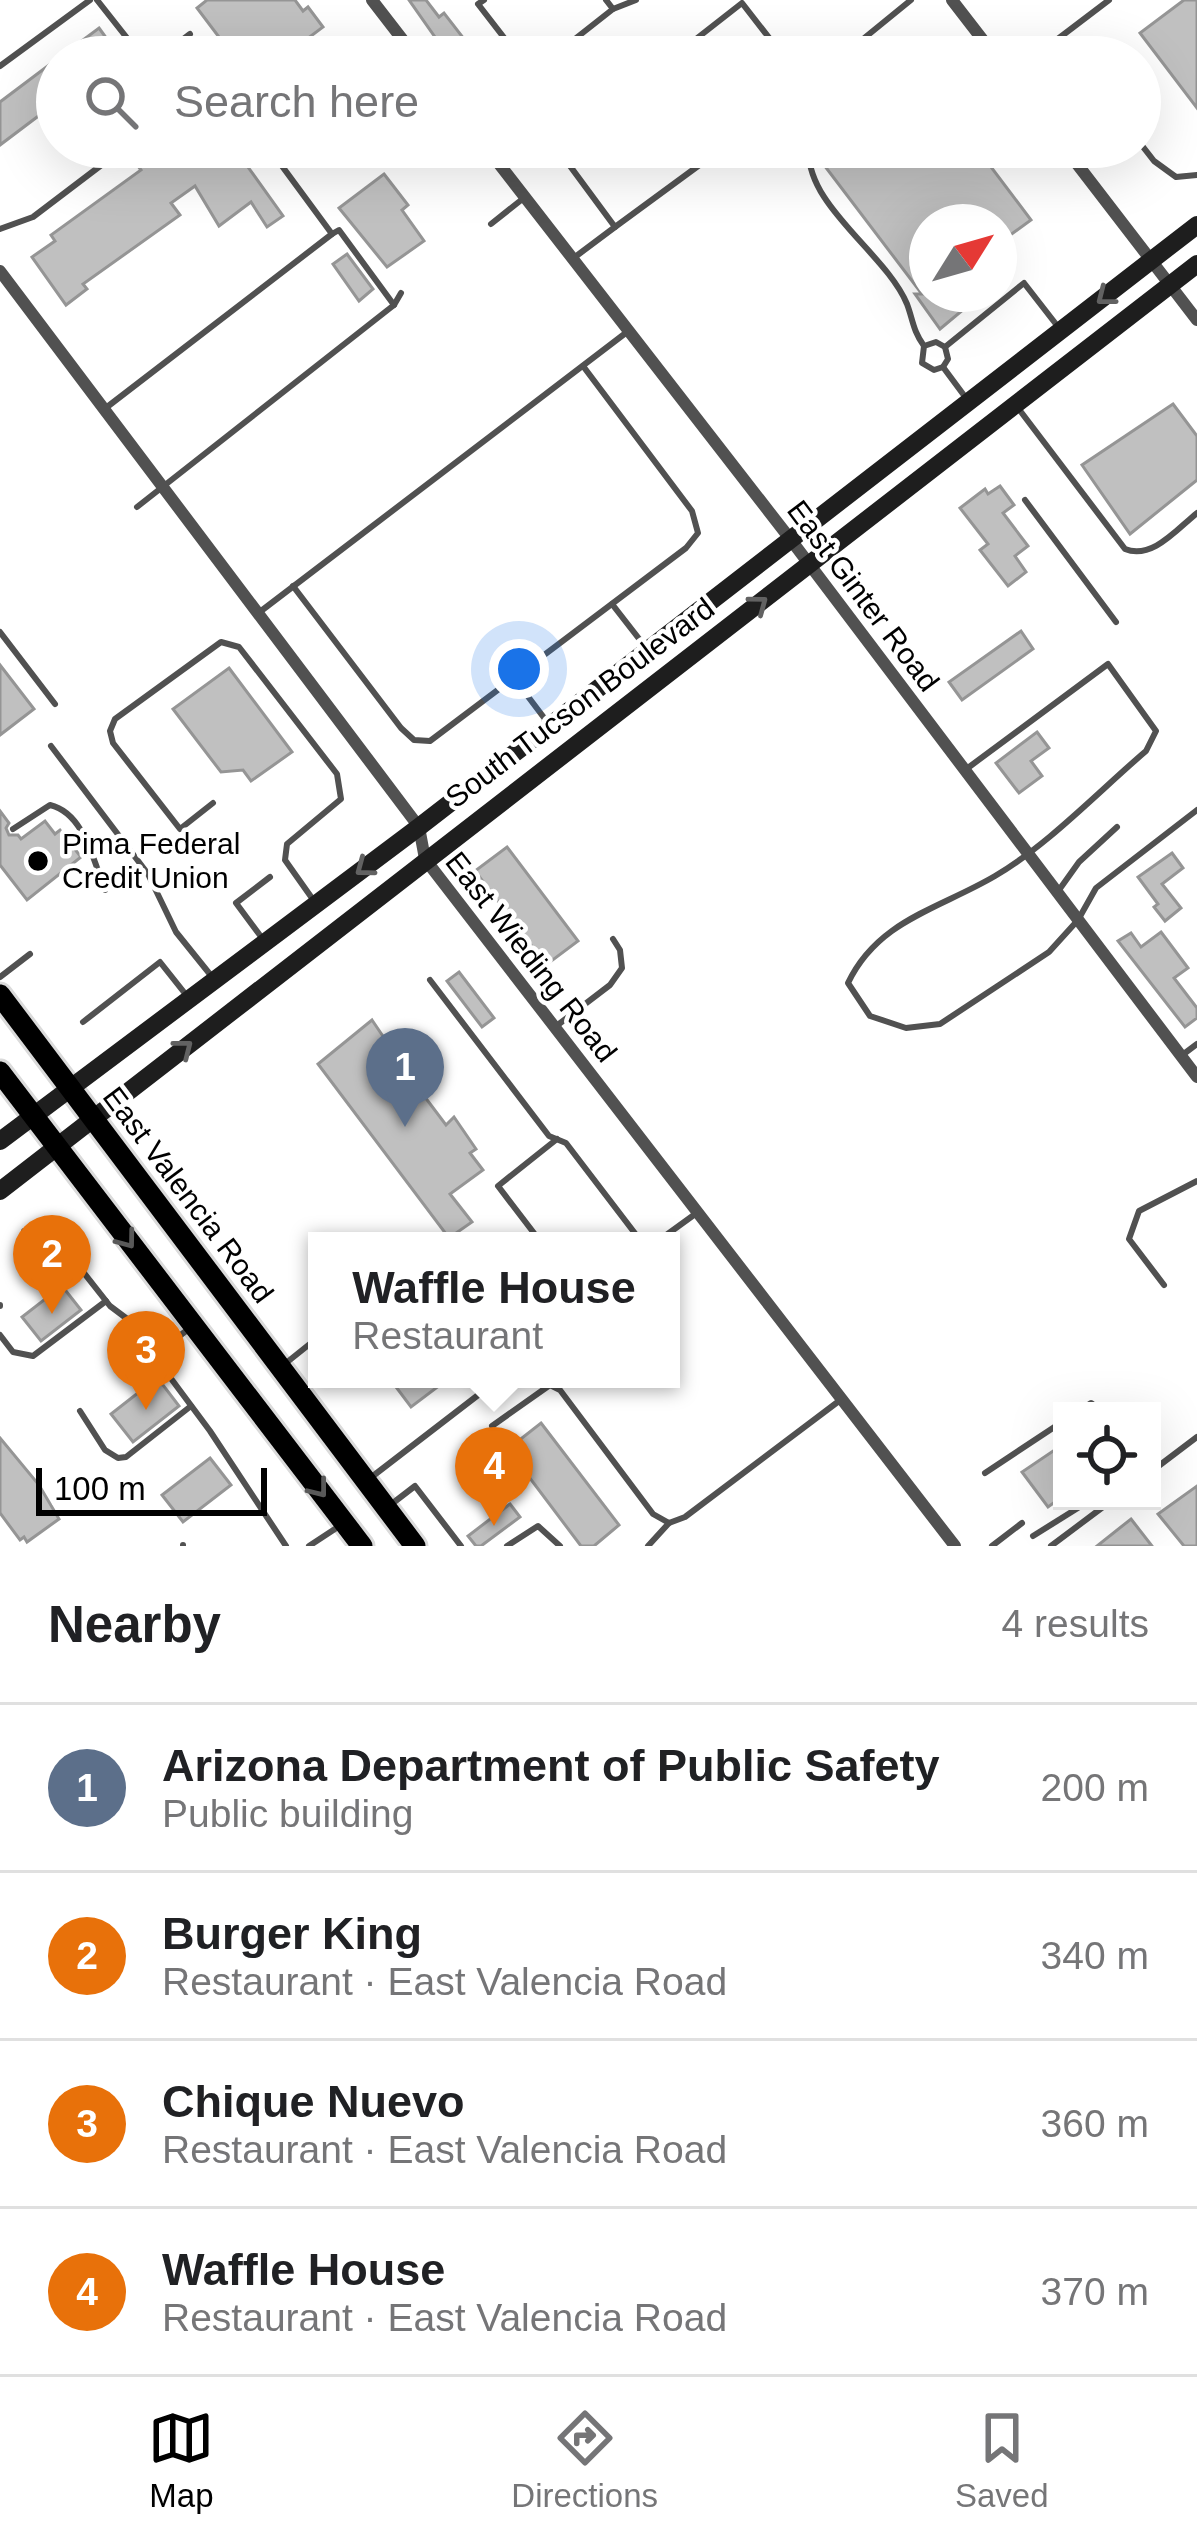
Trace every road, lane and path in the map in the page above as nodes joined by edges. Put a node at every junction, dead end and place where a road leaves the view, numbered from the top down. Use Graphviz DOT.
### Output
graph roads {
  1 [pos="93,0"];
  2 [pos="372,0"];
  3 [pos="484,0"];
  4 [pos="606,0"];
  5 [pos="636,0"];
  6 [pos="911,0"];
  7 [pos="952,0"];
  8 [pos="1108,0"];
  9 [pos="745,2"];
  10 [pos="613,9"];
  11 [pos="190,34"];
  12 [pos="42,36"];
  13 [pos="124,36"];
  14 [pos="187,36"];
  15 [pos="400,36"];
  16 [pos="503,36"];
  17 [pos="579,36"];
  18 [pos="700,36"];
  19 [pos="769,36"];
  20 [pos="867,36"];
  21 [pos="980,36"];
  22 [pos="1061,36"];
  23 [pos="36,40"];
  24 [pos="0,66"];
  25 [pos="1161,166"];
  26 [pos="99,168"];
  27 [pos="283,168"];
  28 [pos="502,168"];
  29 [pos="571,168"];
  30 [pos="695,168"];
  31 [pos="810,168"];
  32 [pos="1080,168"];
  33 [pos="1197,175"];
  34 [pos="525,197"];
  35 [pos="490,224"];
  36 [pos="1197,225"];
  37 [pos="614,226"];
  38 [pos="0,230"];
  39 [pos="332,234"];
  40 [pos="573,259"];
  41 [pos="1151,261"];
  42 [pos="1197,264"];
  43 [pos="0,271"];
  44 [pos="1170,285"];
  45 [pos="401,293"];
  46 [pos="394,305"];
  47 [pos="1197,320"];
  48 [pos="629,331"];
  49 [pos="1061,331"];
  50 [pos="924,346"];
  51 [pos="945,347"];
  52 [pos="583,366"];
  53 [pos="943,367"];
  54 [pos="969,401"];
  55 [pos="1016,405"];
  56 [pos="104,410"];
  57 [pos="162,487"];
  58 [pos="1025,500"];
  59 [pos="137,507"];
  60 [pos="1197,513"];
  61 [pos="791,540"];
  62 [pos="810,565"];
  63 [pos="293,586"];
  64 [pos="612,604"];
  65 [pos="258,614"];
  66 [pos="1116,622"];
  67 [pos="0,632"];
  68 [pos="648,650"];
  69 [pos="514,678"];
  70 [pos="55,704"];
  71 [pos="550,726"];
  72 [pos="51,746"];
  73 [pos="965,770"];
  74 [pos="213,802"];
  75 [pos="1197,810"];
  76 [pos="419,827"];
  77 [pos="1117,827"];
  78 [pos="13,829"];
  79 [pos="1027,852"];
  80 [pos="424,859"];
  81 [pos="270,877"];
  82 [pos="106,890"];
  83 [pos="1057,891"];
  84 [pos="316,904"];
  85 [pos="1078,920"];
  86 [pos="613,939"];
  87 [pos="265,942"];
  88 [pos="30,954"];
  89 [pos="0,977"];
  90 [pos="214,980"];
  91 [pos="430,980"];
  92 [pos="0,995"];
  93 [pos="189,999"];
  94 [pos="82,1022"];
  95 [pos="555,1027"];
  96 [pos="1197,1044"];
  97 [pos="1181,1056"];
  98 [pos="0,1072"];
  99 [pos="1197,1077"];
  100 [pos="70,1088"];
  101 [pos="33,1117"];
  102 [pos="92,1120"];
  103 [pos="557,1139"];
  104 [pos="0,1141"];
  105 [pos="56,1147"];
  106 [pos="1197,1181"];
  107 [pos="0,1191"];
  108 [pos="698,1212"];
  109 [pos="24,1231"];
  110 [pos="532,1232"];
  111 [pos="631,1232"];
  112 [pos="670,1232"];
  113 [pos="1164,1285"];
  114 [pos="106,1301"];
  115 [pos="193,1326"];
  116 [pos="0,1335"];
  117 [pos="308,1346"];
  118 [pos="154,1355"];
  119 [pos="280,1368"];
  120 [pos="491,1388"];
  121 [pos="546,1388"];
  122 [pos="556,1388"];
  123 [pos="841,1399"];
  124 [pos="191,1406"];
  125 [pos="80,1411"];
  126 [pos="492,1426"];
  127 [pos="1053,1428"];
  128 [pos="1197,1437"];
  129 [pos="1161,1464"];
  130 [pos="986,1473"];
  131 [pos="377,1496"];
  132 [pos="1075,1510"];
  133 [pos="1099,1510"];
  134 [pos="344,1522"];
  135 [pos="1022,1522"];
  136 [pos="669,1523"];
  137 [pos="1033,1536"];
  138 [pos="286,1546"];
  139 [pos="309,1546"];
  140 [pos="362,1546"];
  141 [pos="415,1546"];
  142 [pos="460,1546"];
  143 [pos="507,1546"];
  144 [pos="560,1546"];
  145 [pos="648,1546"];
  146 [pos="956,1546"];
  147 [pos="992,1546"];
  148 [pos="1051,1546"];
  1 -- 12 [label="lane"];
  1 -- 13 [label="lane"];
  2 -- 15 [label="street"];
  3 -- 16 [label="lane"];
  4 -- 10 [label="lane"];
  5 -- 10 [label="lane"];
  6 -- 20 [label="lane"];
  7 -- 21 [label="street"];
  8 -- 22 [label="lane"];
  9 -- 18 [label="lane"];
  9 -- 19 [label="lane"];
  10 -- 17 [label="lane"];
  11 -- 14 [label="lane"];
  23 -- 24 [label="lane"];
  25 -- 33 [label="lane"];
  26 -- 38 [label="lane"];
  27 -- 39 [label="lane"];
  28 -- 34 [label="street, East Ginter Road"];
  29 -- 37 [label="lane"];
  30 -- 37 [label="lane"];
  31 -- 50 [label="lane"];
  32 -- 41 [label="street"];
  34 -- 35 [label="lane"];
  34 -- 40 [label="street, East Ginter Road"];
  36 -- 41 [label="main road, South Tucson Boulevard"];
  37 -- 40 [label="lane"];
  39 -- 46 [label="lane"];
  39 -- 56 [label="lane"];
  40 -- 48 [label="street, East Ginter Road"];
  41 -- 44 [label="street"];
  41 -- 49 [label="main road, South Tucson Boulevard, one-way"];
  42 -- 44 [label="main road, South Tucson Boulevard"];
  43 -- 56 [label="street, East Wieding Road"];
  44 -- 47 [label="street"];
  44 -- 55 [label="main road, South Tucson Boulevard"];
  45 -- 46 [label="lane"];
  46 -- 57 [label="lane"];
  48 -- 52 [label="lane"];
  48 -- 61 [label="street, East Ginter Road"];
  49 -- 51 [label="lane"];
  49 -- 54 [label="main road, South Tucson Boulevard"];
  50 -- 51 [label="lane"];
  50 -- 53 [label="lane"];
  51 -- 53 [label="lane"];
  52 -- 63 [label="lane"];
  52 -- 64 [label="lane"];
  53 -- 54 [label="lane"];
  54 -- 61 [label="main road, South Tucson Boulevard"];
  55 -- 60 [label="lane"];
  55 -- 62 [label="main road, South Tucson Boulevard"];
  56 -- 57 [label="street, East Wieding Road"];
  57 -- 59 [label="lane"];
  57 -- 65 [label="street, East Wieding Road"];
  58 -- 66 [label="lane"];
  61 -- 62 [label="street, East Ginter Road"];
  61 -- 68 [label="main road, South Tucson Boulevard"];
  62 -- 73 [label="street, East Ginter Road"];
  80 -- 62 [label="main road, South Tucson Boulevard, one-way"];
  63 -- 65 [label="lane"];
  63 -- 69 [label="lane"];
  64 -- 68 [label="lane"];
  64 -- 69 [label="lane"];
  65 -- 76 [label="street, East Wieding Road"];
  67 -- 70 [label="lane"];
  68 -- 71 [label="main road, South Tucson Boulevard"];
  69 -- 71 [label="lane"];
  71 -- 76 [label="main road, South Tucson Boulevard"];
  72 -- 90 [label="lane"];
  73 -- 79 [label="street, East Ginter Road"];
  73 -- 79 [label="lane"];
  74 -- 84 [label="lane"];
  75 -- 85 [label="lane"];
  76 -- 80 [label="street, East Wieding Road"];
  76 -- 84 [label="main road, South Tucson Boulevard, one-way"];
  77 -- 83 [label="lane"];
  78 -- 82 [label="lane"];
  79 -- 83 [label="street, East Ginter Road"];
  79 -- 85 [label="lane"];
  80 -- 95 [label="street, East Wieding Road"];
  102 -- 80 [label="main road, South Tucson Boulevard, one-way"];
  81 -- 87 [label="lane"];
  83 -- 85 [label="street, East Ginter Road"];
  84 -- 87 [label="main road, South Tucson Boulevard"];
  85 -- 97 [label="street, East Ginter Road"];
  86 -- 95 [label="lane"];
  87 -- 90 [label="main road, South Tucson Boulevard"];
  88 -- 89 [label="lane"];
  90 -- 93 [label="main road, South Tucson Boulevard"];
  91 -- 103 [label="lane"];
  92 -- 100 [label="main road, East Valencia Road"];
  93 -- 94 [label="lane"];
  93 -- 100 [label="main road, South Tucson Boulevard"];
  95 -- 108 [label="street, East Wieding Road"];
  96 -- 97 [label="lane"];
  97 -- 99 [label="street, East Ginter Road"];
  98 -- 101 [label="main road"];
  100 -- 101 [label="main road, South Tucson Boulevard"];
  100 -- 102 [label="main road, East Valencia Road"];
  101 -- 104 [label="main road, South Tucson Boulevard"];
  101 -- 105 [label="main road"];
  102 -- 105 [label="main road, South Tucson Boulevard"];
  102 -- 119 [label="main road, East Valencia Road"];
  103 -- 110 [label="lane"];
  103 -- 111 [label="lane"];
  105 -- 107 [label="main road, South Tucson Boulevard"];
  105 -- 115 [label="main road, one-way"];
  106 -- 113 [label="lane"];
  108 -- 112 [label="lane"];
  108 -- 123 [label="street, East Wieding Road"];
  109 -- 114 [label="lane"];
  114 -- 116 [label="lane"];
  114 -- 118 [label="lane"];
  115 -- 118 [label="lane"];
  115 -- 134 [label="main road, one-way"];
  117 -- 119 [label="lane"];
  118 -- 124 [label="lane"];
  119 -- 131 [label="main road, East Valencia Road"];
  120 -- 131 [label="lane"];
  121 -- 126 [label="lane"];
  122 -- 136 [label="lane"];
  123 -- 136 [label="lane"];
  123 -- 146 [label="street, East Wieding Road"];
  124 -- 125 [label="lane"];
  124 -- 138 [label="lane"];
  127 -- 130 [label="lane"];
  128 -- 129 [label="lane"];
  131 -- 134 [label="main road"];
  131 -- 141 [label="main road, East Valencia Road"];
  131 -- 142 [label="lane"];
  132 -- 137 [label="lane"];
  133 -- 148 [label="lane"];
  134 -- 139 [label="lane"];
  134 -- 140 [label="main road"];
  135 -- 147 [label="lane"];
  136 -- 145 [label="lane"];
  143 -- 144 [label="lane"];
}
